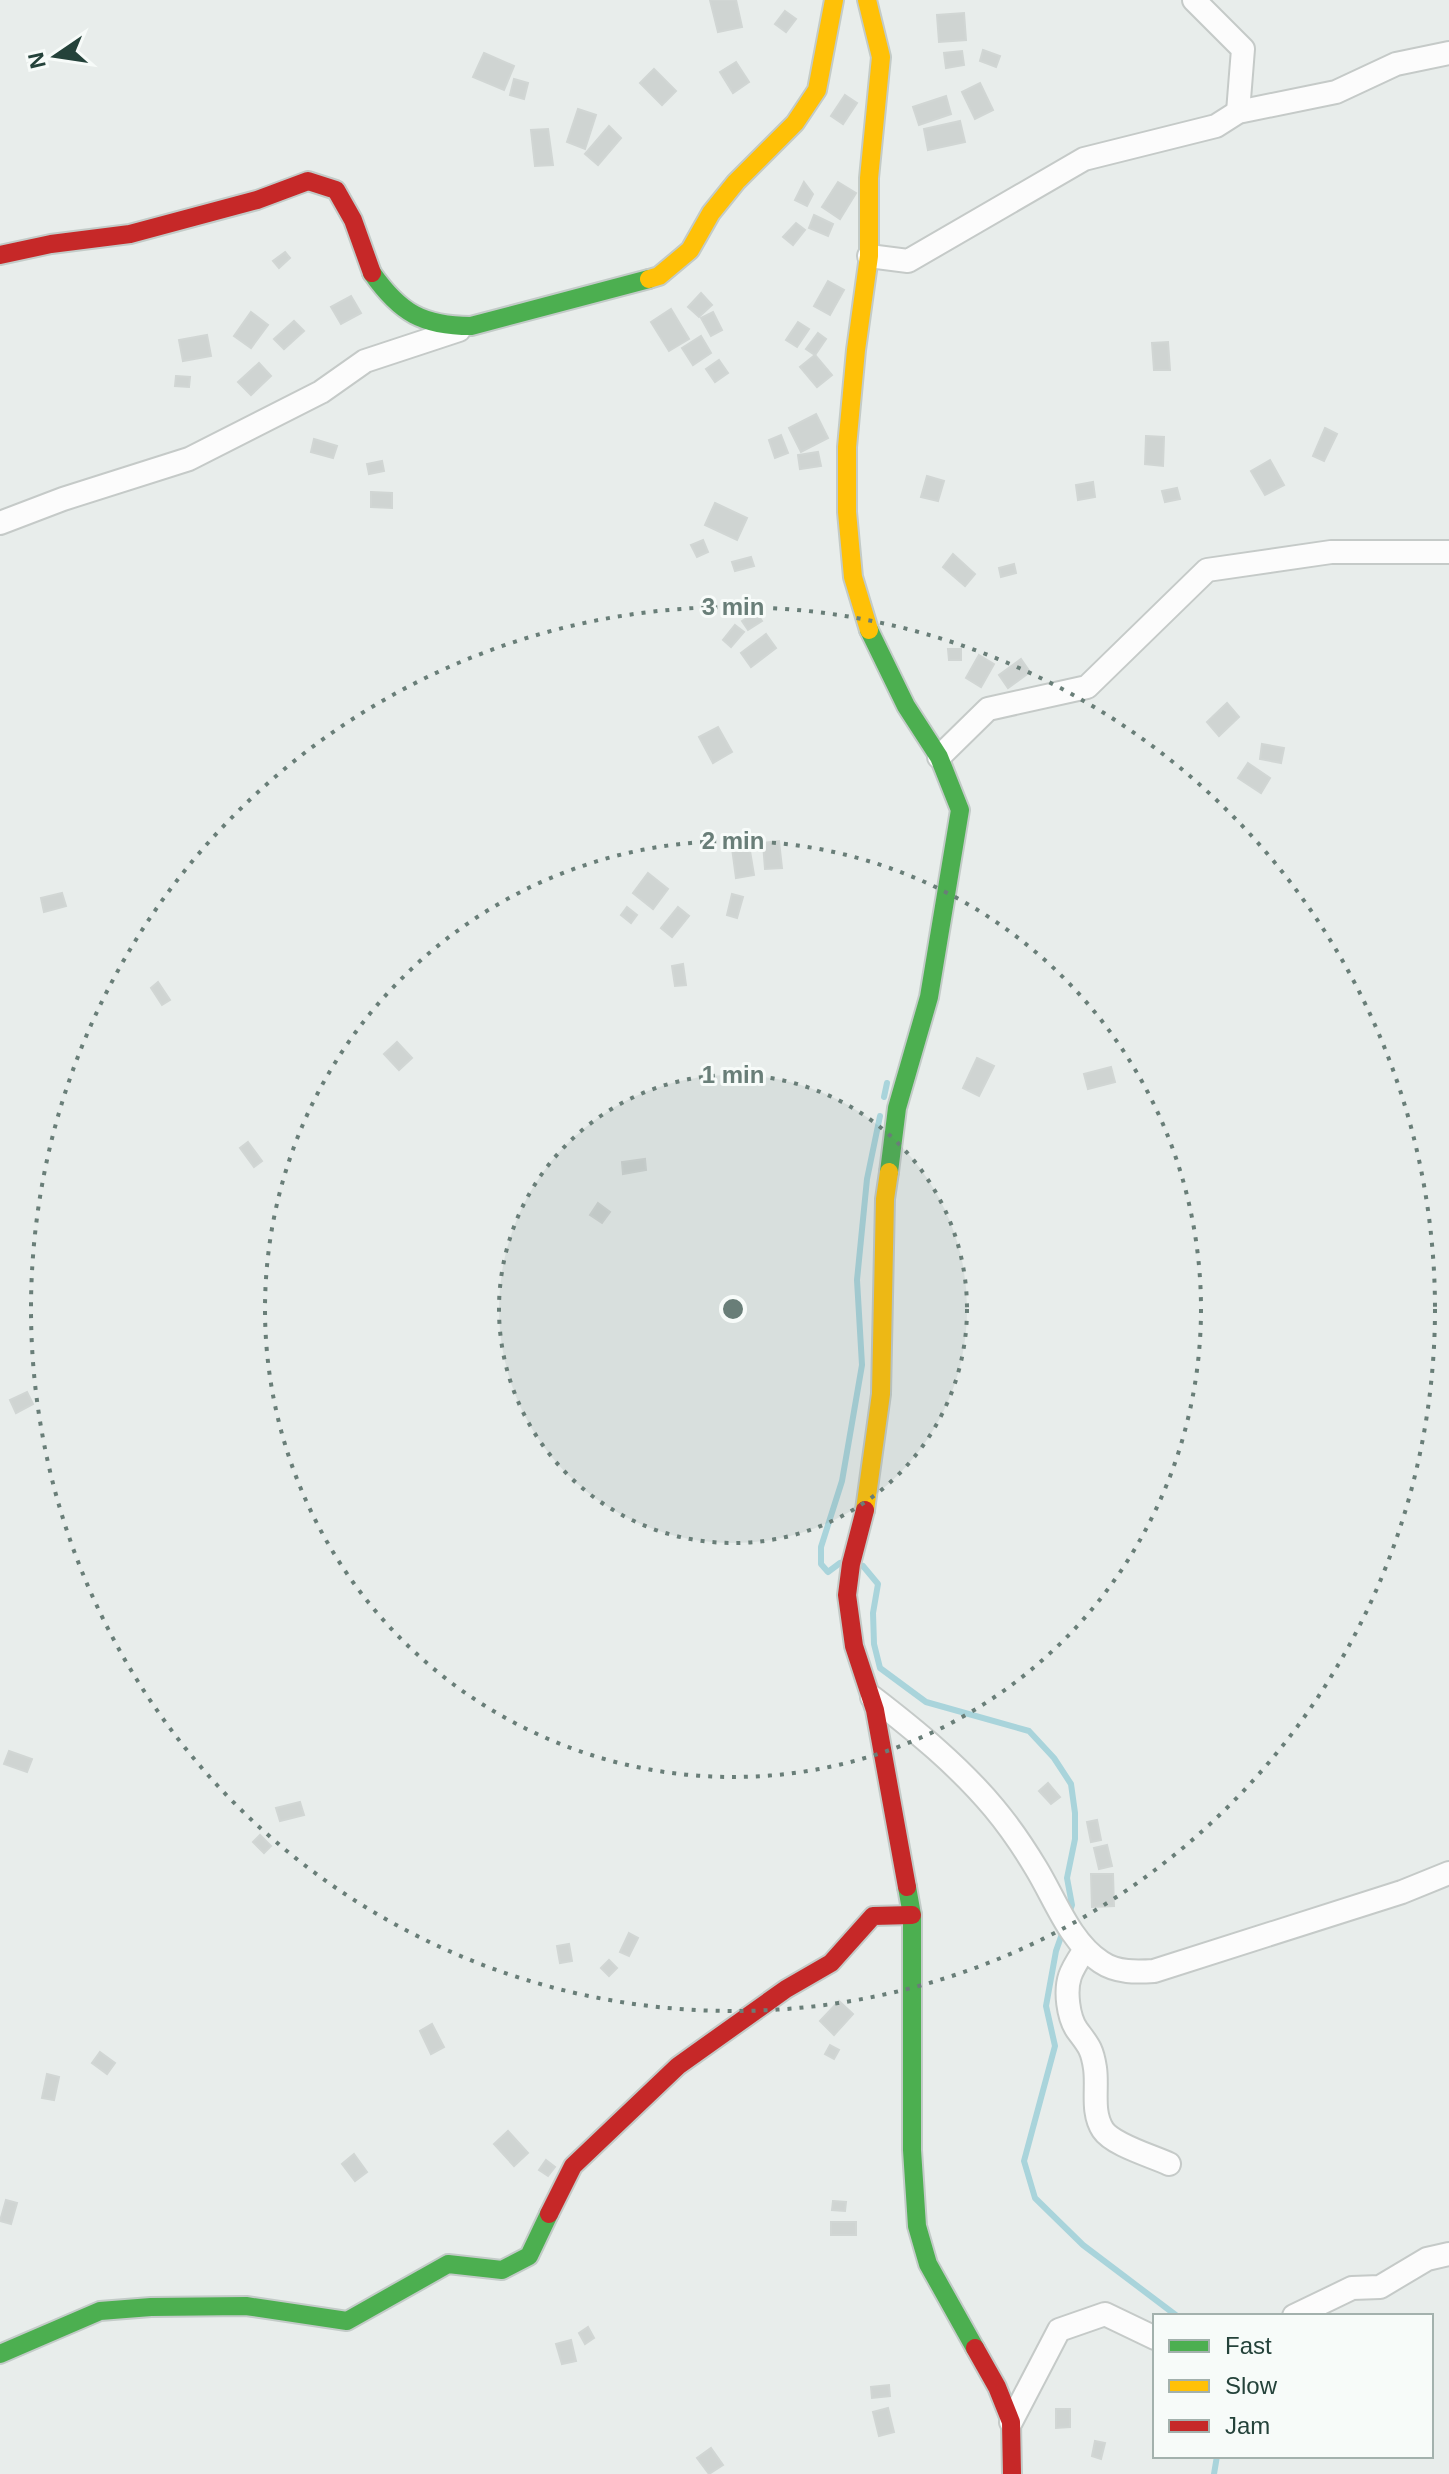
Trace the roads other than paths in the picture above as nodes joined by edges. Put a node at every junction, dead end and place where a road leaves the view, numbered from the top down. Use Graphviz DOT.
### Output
graph roads {
  1 [pos="834,0"];
  2 [pos="867,0"];
  3 [pos="1194,0"];
  4 [pos="1449,53"];
  5 [pos="1238,112"];
  6 [pos="0,255"];
  7 [pos="869,256"];
  8 [pos="471,326"];
  9 [pos="0,523"];
  10 [pos="1449,552"];
  11 [pos="939,757"];
  12 [pos="872,1697"];
  13 [pos="1449,1873"];
  14 [pos="912,1915"];
  15 [pos="1085,1949"];
  16 [pos="1169,2164"];
  17 [pos="1449,2254"];
  18 [pos="1298,2314"];
  19 [pos="1153,2337"];
  20 [pos="0,2354"];
  21 [pos="1011,2422"];
  22 [pos="1012,2474"];
  1 -- 8 [label="street"];
  2 -- 7 [label="street"];
  3 -- 5 [label="street"];
  4 -- 5 [label="street"];
  5 -- 7 [label="street"];
  6 -- 8 [label="street"];
  7 -- 11 [label="street"];
  8 -- 9 [label="street"];
  10 -- 11 [label="street"];
  11 -- 12 [label="street"];
  12 -- 14 [label="street"];
  12 -- 15 [label="street"];
  13 -- 15 [label="street"];
  14 -- 20 [label="street"];
  14 -- 21 [label="street"];
  15 -- 16 [label="street"];
  17 -- 18 [label="street"];
  19 -- 21 [label="street"];
  21 -- 22 [label="street"];
}
